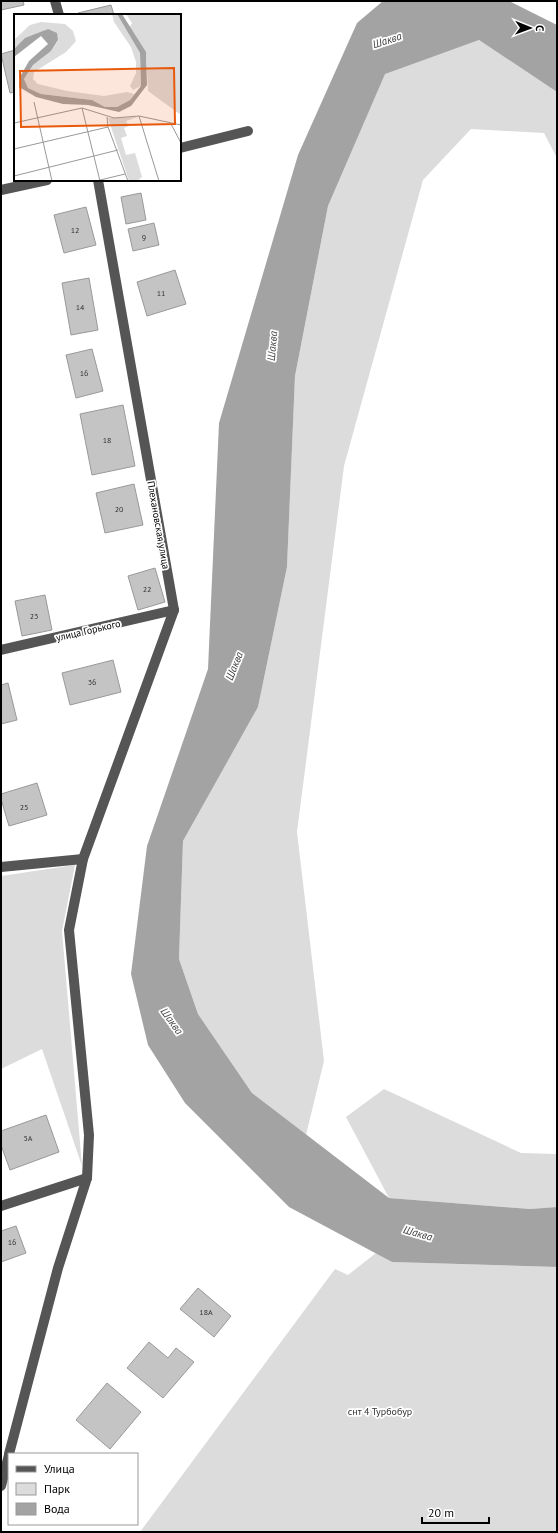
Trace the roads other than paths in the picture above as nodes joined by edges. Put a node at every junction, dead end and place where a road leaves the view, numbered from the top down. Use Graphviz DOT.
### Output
graph roads {
  1 [pos="55,1"];
  2 [pos="59,14"];
  3 [pos="248,131"];
  4 [pos="181,148"];
  5 [pos="42,181"];
  6 [pos="98,181"];
  7 [pos="1,190"];
  8 [pos="174,610"];
  9 [pos="1,650"];
  10 [pos="83,859"];
  11 [pos="1,867"];
  12 [pos="87,1178"];
  13 [pos="1,1206"];
  14 [pos="9,1453"];
  15 [pos="8,1458"];
  16 [pos="1,1486"];
  1 -- 2 [label="street"];
  3 -- 4 [label="street"];
  5 -- 7 [label="street"];
  6 -- 8 [label="street, Плехановская улица"];
  8 -- 9 [label="street, улица Горького"];
  8 -- 10 [label="street"];
  10 -- 11 [label="street"];
  10 -- 12 [label="street"];
  12 -- 13 [label="street"];
  12 -- 14 [label="street"];
  15 -- 16 [label="street"];
}
